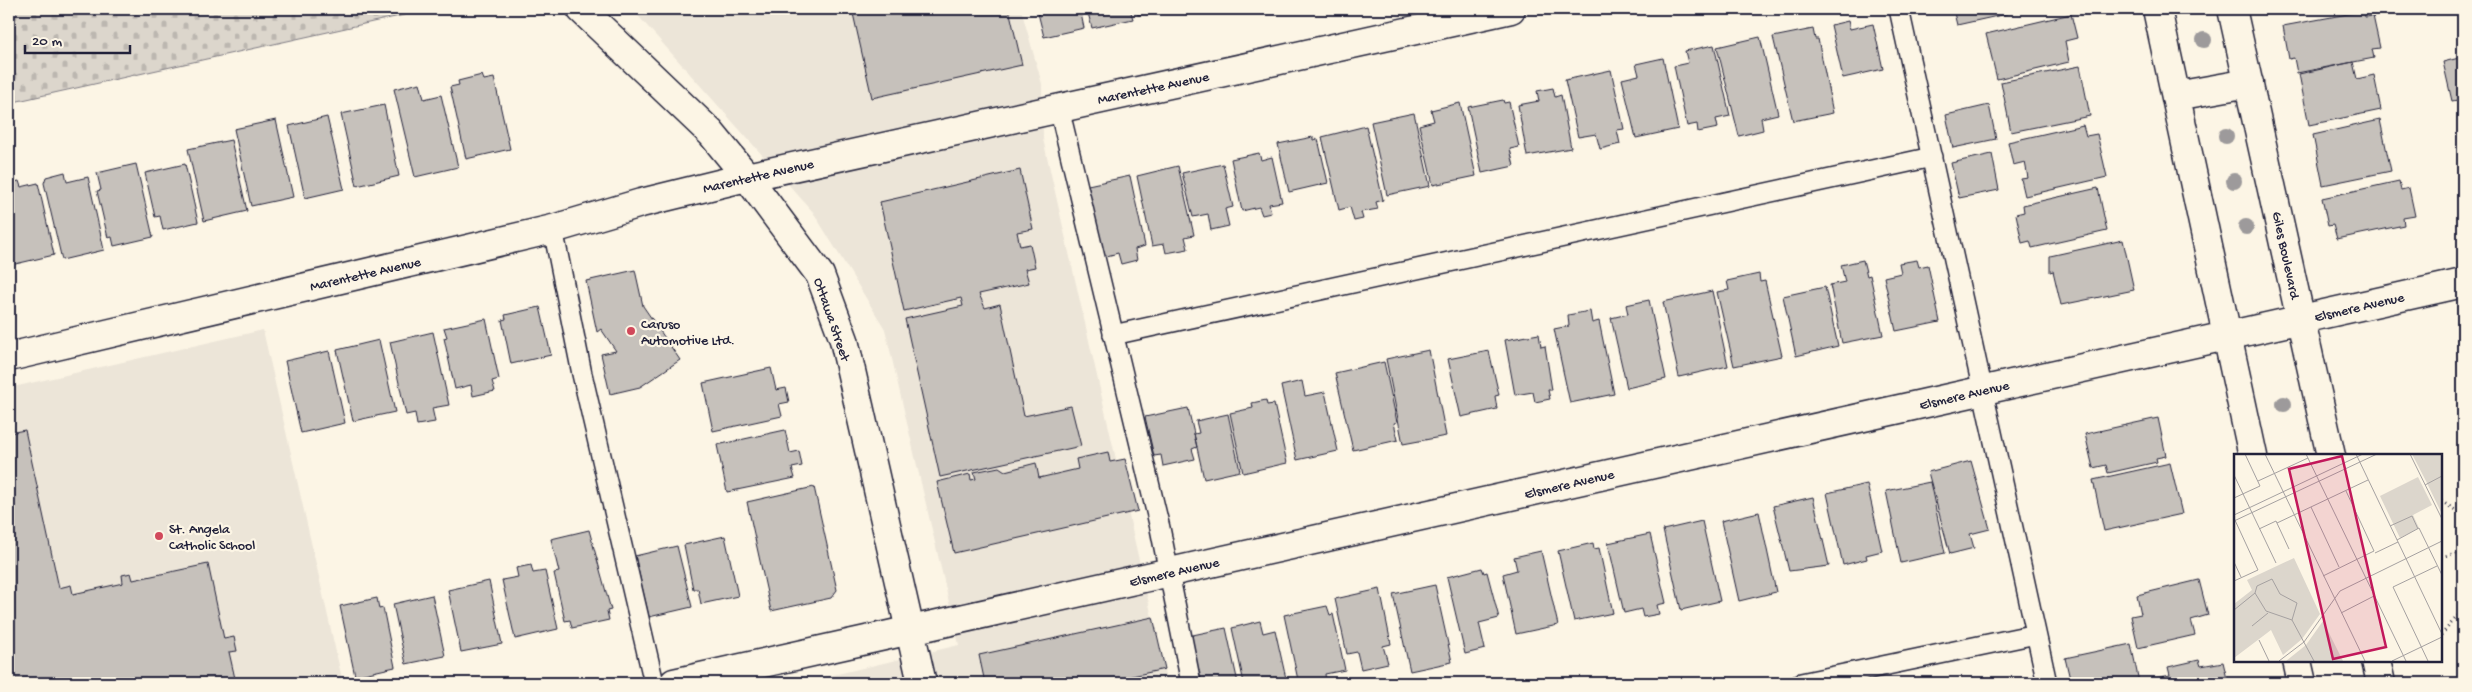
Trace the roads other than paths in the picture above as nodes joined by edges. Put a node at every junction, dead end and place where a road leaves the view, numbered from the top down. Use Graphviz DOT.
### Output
graph roads {
  1 [pos="581,9"];
  2 [pos="1511,9"];
  3 [pos="1899,9"];
  4 [pos="2157,9"];
  5 [pos="2232,9"];
  6 [pos="2249,83"];
  7 [pos="2176,96"];
  8 [pos="1059,108"];
  9 [pos="1932,157"];
  10 [pos="747,176"];
  11 [pos="552,229"];
  12 [pos="2463,283"];
  13 [pos="2301,319"];
  14 [pos="1113,335"];
  15 [pos="2228,335"];
  16 [pos="9,357"];
  17 [pos="1983,390"];
  18 [pos="2253,454"];
  19 [pos="2331,454"];
  20 [pos="1168,573"];
  21 [pos="910,630"];
  22 [pos="2036,634"];
  23 [pos="2297,662"];
  24 [pos="2376,662"];
  25 [pos="654,683"];
  26 [pos="674,683"];
  27 [pos="922,683"];
  28 [pos="1191,683"];
  29 [pos="1801,683"];
  30 [pos="2047,683"];
  31 [pos="2302,683"];
  32 [pos="2381,683"];
  1 -- 10 [label="street, Ottawa Street"];
  2 -- 8 [label="street, Marentette Avenue"];
  3 -- 9 [label="lane"];
  4 -- 7 [label="street"];
  5 -- 6 [label="street, Giles Boulevard"];
  6 -- 7 [label="street"];
  6 -- 13 [label="street, Giles Boulevard"];
  7 -- 15 [label="street"];
  8 -- 10 [label="street, Marentette Avenue"];
  8 -- 14 [label="lane"];
  9 -- 14 [label="lane"];
  9 -- 17 [label="lane"];
  10 -- 11 [label="street, Marentette Avenue"];
  10 -- 21 [label="street, Ottawa Street"];
  11 -- 16 [label="street, Marentette Avenue"];
  11 -- 25 [label="lane"];
  12 -- 13 [label="street, Elsmere Avenue"];
  13 -- 15 [label="street, Elsmere Avenue"];
  13 -- 19 [label="street, Giles Boulevard"];
  14 -- 20 [label="lane"];
  15 -- 17 [label="street, Elsmere Avenue"];
  15 -- 18 [label="street"];
  17 -- 20 [label="street, Elsmere Avenue"];
  17 -- 22 [label="lane"];
  20 -- 21 [label="street, Elsmere Avenue"];
  20 -- 28 [label="lane"];
  21 -- 26 [label="street, Elsmere Avenue"];
  21 -- 27 [label="street, Ottawa Street"];
  22 -- 29 [label="lane"];
  22 -- 30 [label="lane"];
  23 -- 31 [label="street"];
  24 -- 32 [label="street"];
}
